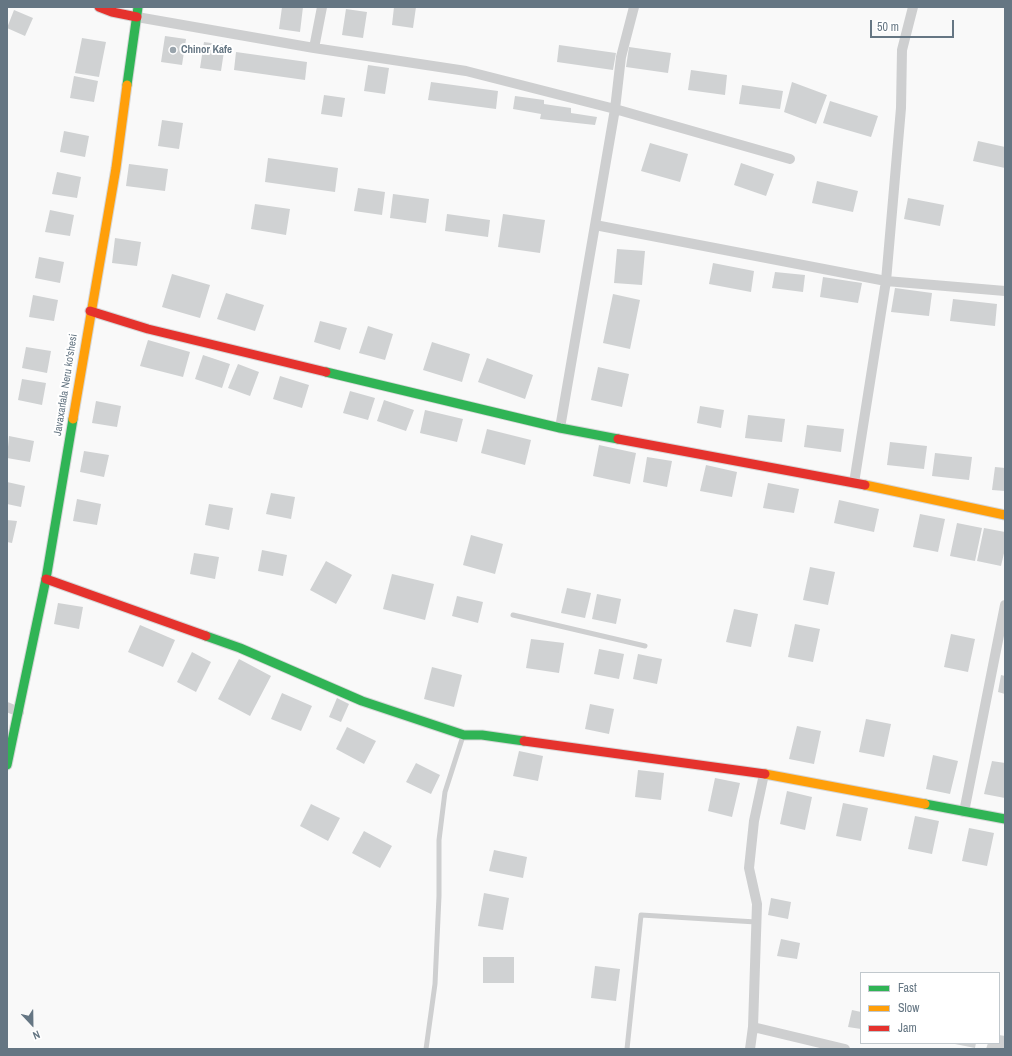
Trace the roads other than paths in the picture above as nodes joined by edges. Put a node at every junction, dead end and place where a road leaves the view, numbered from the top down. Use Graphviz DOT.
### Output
graph roads {
  1 [pos="99,7"];
  2 [pos="322,7"];
  3 [pos="634,7"];
  4 [pos="912,8"];
  5 [pos="138,12"];
  6 [pos="314,48"];
  7 [pos="615,109"];
  8 [pos="790,159"];
  9 [pos="595,225"];
  10 [pos="886,281"];
  11 [pos="1005,291"];
  12 [pos="90,311"];
  13 [pos="560,428"];
  14 [pos="854,483"];
  15 [pos="1005,515"];
  16 [pos="46,579"];
  17 [pos="1005,605"];
  18 [pos="513,614"];
  19 [pos="644,646"];
  20 [pos="7,707"];
  21 [pos="19,712"];
  22 [pos="464,735"];
  23 [pos="7,765"];
  24 [pos="764,774"];
  25 [pos="964,812"];
  26 [pos="1005,819"];
  27 [pos="756,922"];
  28 [pos="753,1027"];
  29 [pos="426,1049"];
  30 [pos="627,1049"];
  31 [pos="750,1049"];
  32 [pos="845,1049"];
  1 -- 5 [label="street"];
  2 -- 6 [label="street"];
  3 -- 7 [label="street"];
  4 -- 10 [label="street"];
  5 -- 6 [label="street"];
  5 -- 12 [label="street, Javaxarlala Neru ko'shesi"];
  6 -- 7 [label="street"];
  7 -- 8 [label="street"];
  7 -- 9 [label="street"];
  9 -- 10 [label="street"];
  9 -- 13 [label="street"];
  10 -- 11 [label="street"];
  10 -- 14 [label="street"];
  12 -- 13 [label="street"];
  12 -- 16 [label="street, Javaxarlala Neru ko'shesi"];
  13 -- 14 [label="street"];
  14 -- 15 [label="street"];
  16 -- 21 [label="street, Javaxarlala Neru ko'shesi"];
  16 -- 22 [label="street"];
  17 -- 25 [label="street"];
  18 -- 19 [label="lane"];
  20 -- 21 [label="street"];
  21 -- 23 [label="street, Javaxarlala Neru ko'shesi"];
  22 -- 24 [label="street"];
  22 -- 29 [label="lane"];
  24 -- 25 [label="street"];
  24 -- 27 [label="street"];
  25 -- 26 [label="street"];
  27 -- 28 [label="street"];
  27 -- 30 [label="lane"];
  28 -- 31 [label="street"];
  28 -- 32 [label="street"];
}
